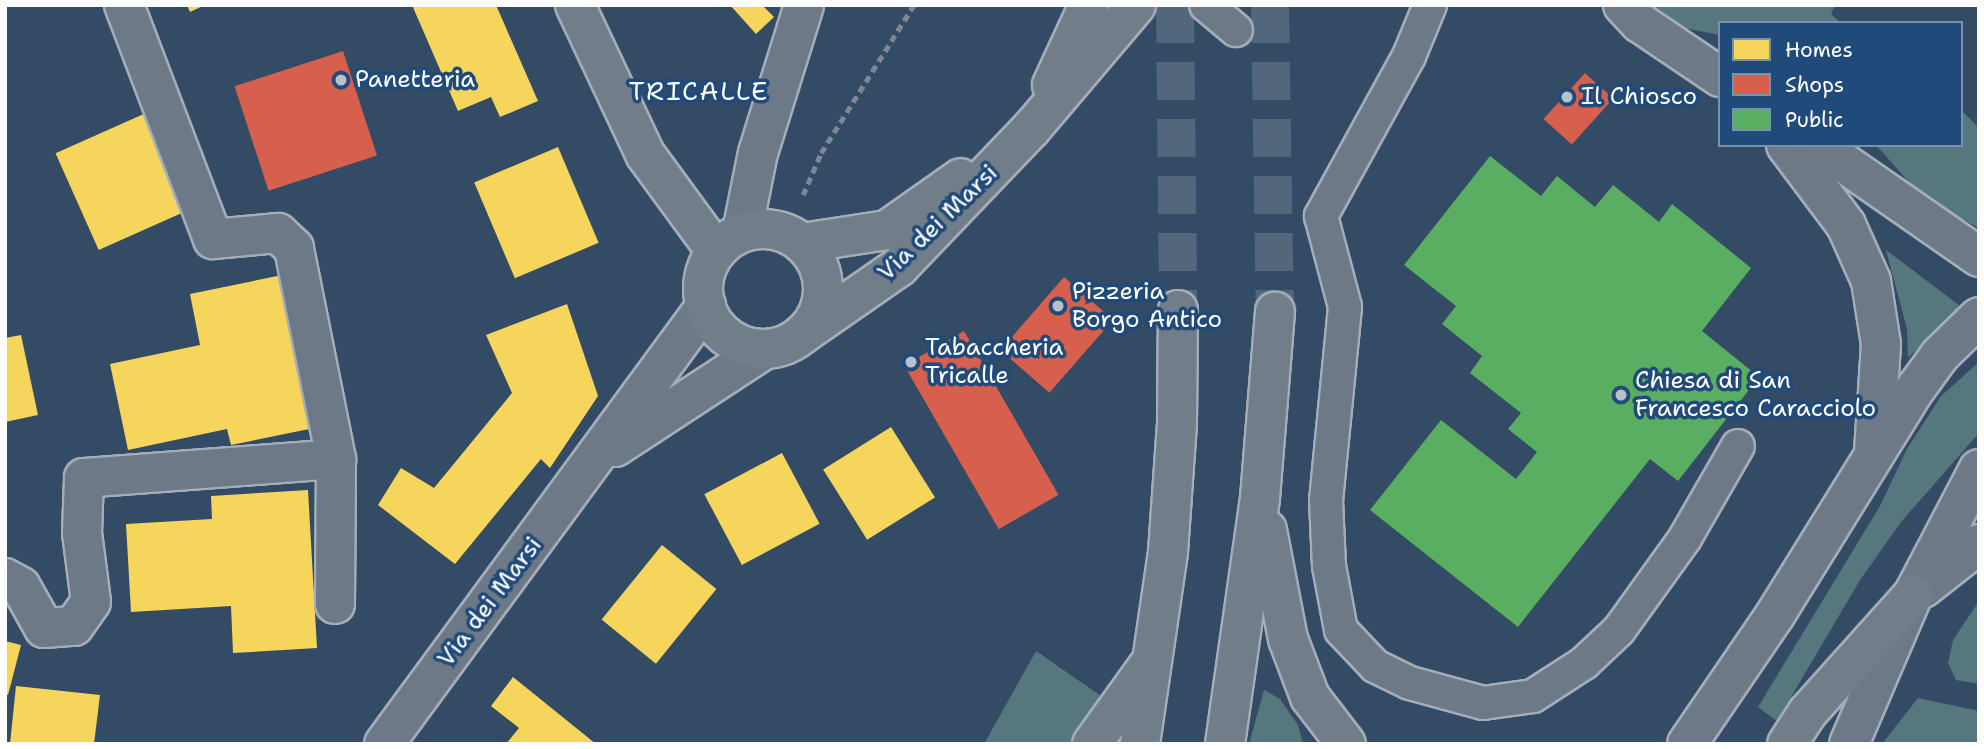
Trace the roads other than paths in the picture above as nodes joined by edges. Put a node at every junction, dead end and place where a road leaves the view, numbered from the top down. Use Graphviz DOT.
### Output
graph roads {
  1 [pos="124,5"];
  2 [pos="575,5"];
  3 [pos="804,5"];
  4 [pos="1089,5"];
  5 [pos="1136,5"];
  6 [pos="1206,5"];
  7 [pos="1598,5"];
  8 [pos="1427,12"];
  9 [pos="1632,14"];
  10 [pos="1236,30"];
  11 [pos="1718,76"];
  12 [pos="1031,130"];
  13 [pos="1788,147"];
  14 [pos="1821,147"];
  15 [pos="791,237"];
  16 [pos="729,242"];
  17 [pos="1979,257"];
  18 [pos="706,306"];
  19 [pos="1178,310"];
  20 [pos="1275,312"];
  21 [pos="1979,317"];
  22 [pos="804,333"];
  23 [pos="765,349"];
  24 [pos="1738,446"];
  25 [pos="336,459"];
  26 [pos="596,460"];
  27 [pos="1874,460"];
  28 [pos="1979,469"];
  29 [pos="1260,498"];
  30 [pos="1979,544"];
  31 [pos="5,578"];
  32 [pos="1913,595"];
  33 [pos="335,604"];
  34 [pos="1154,658"];
  35 [pos="1310,697"];
  36 [pos="384,744"];
  37 [pos="1092,744"];
  38 [pos="1140,744"];
  39 [pos="1225,744"];
  40 [pos="1319,744"];
  41 [pos="1346,744"];
  42 [pos="1687,744"];
  43 [pos="1787,744"];
  44 [pos="1849,744"];
  1 -- 25 [label="street"];
  2 -- 16 [label="main road"];
  3 -- 16 [label="street"];
  4 -- 12 [label="main road, Via dei Marsi"];
  5 -- 12 [label="main road, Via dei Marsi"];
  6 -- 10 [label="lane"];
  7 -- 9 [label="street"];
  8 -- 24 [label="lane"];
  9 -- 11 [label="street"];
  12 -- 15 [label="main road, Via dei Marsi"];
  12 -- 22 [label="main road, Via dei Marsi"];
  13 -- 27 [label="street"];
  14 -- 17 [label="street"];
  15 -- 16 [label="main road"];
  15 -- 22 [label="main road"];
  16 -- 18 [label="main road"];
  18 -- 23 [label="main road"];
  18 -- 26 [label="street, Via dei Marsi"];
  19 -- 34 [label="main road"];
  20 -- 29 [label="main road"];
  21 -- 27 [label="street"];
  22 -- 23 [label="main road"];
  23 -- 26 [label="street, Via dei Marsi"];
  25 -- 31 [label="street"];
  25 -- 33 [label="street"];
  26 -- 36 [label="street, Via dei Marsi"];
  27 -- 42 [label="street"];
  28 -- 32 [label="street"];
  29 -- 35 [label="main road"];
  29 -- 39 [label="main road"];
  30 -- 32 [label="street"];
  32 -- 43 [label="main road"];
  32 -- 44 [label="street"];
  34 -- 37 [label="main road"];
  34 -- 38 [label="main road"];
  35 -- 40 [label="main road"];
  35 -- 41 [label="main road"];
}
